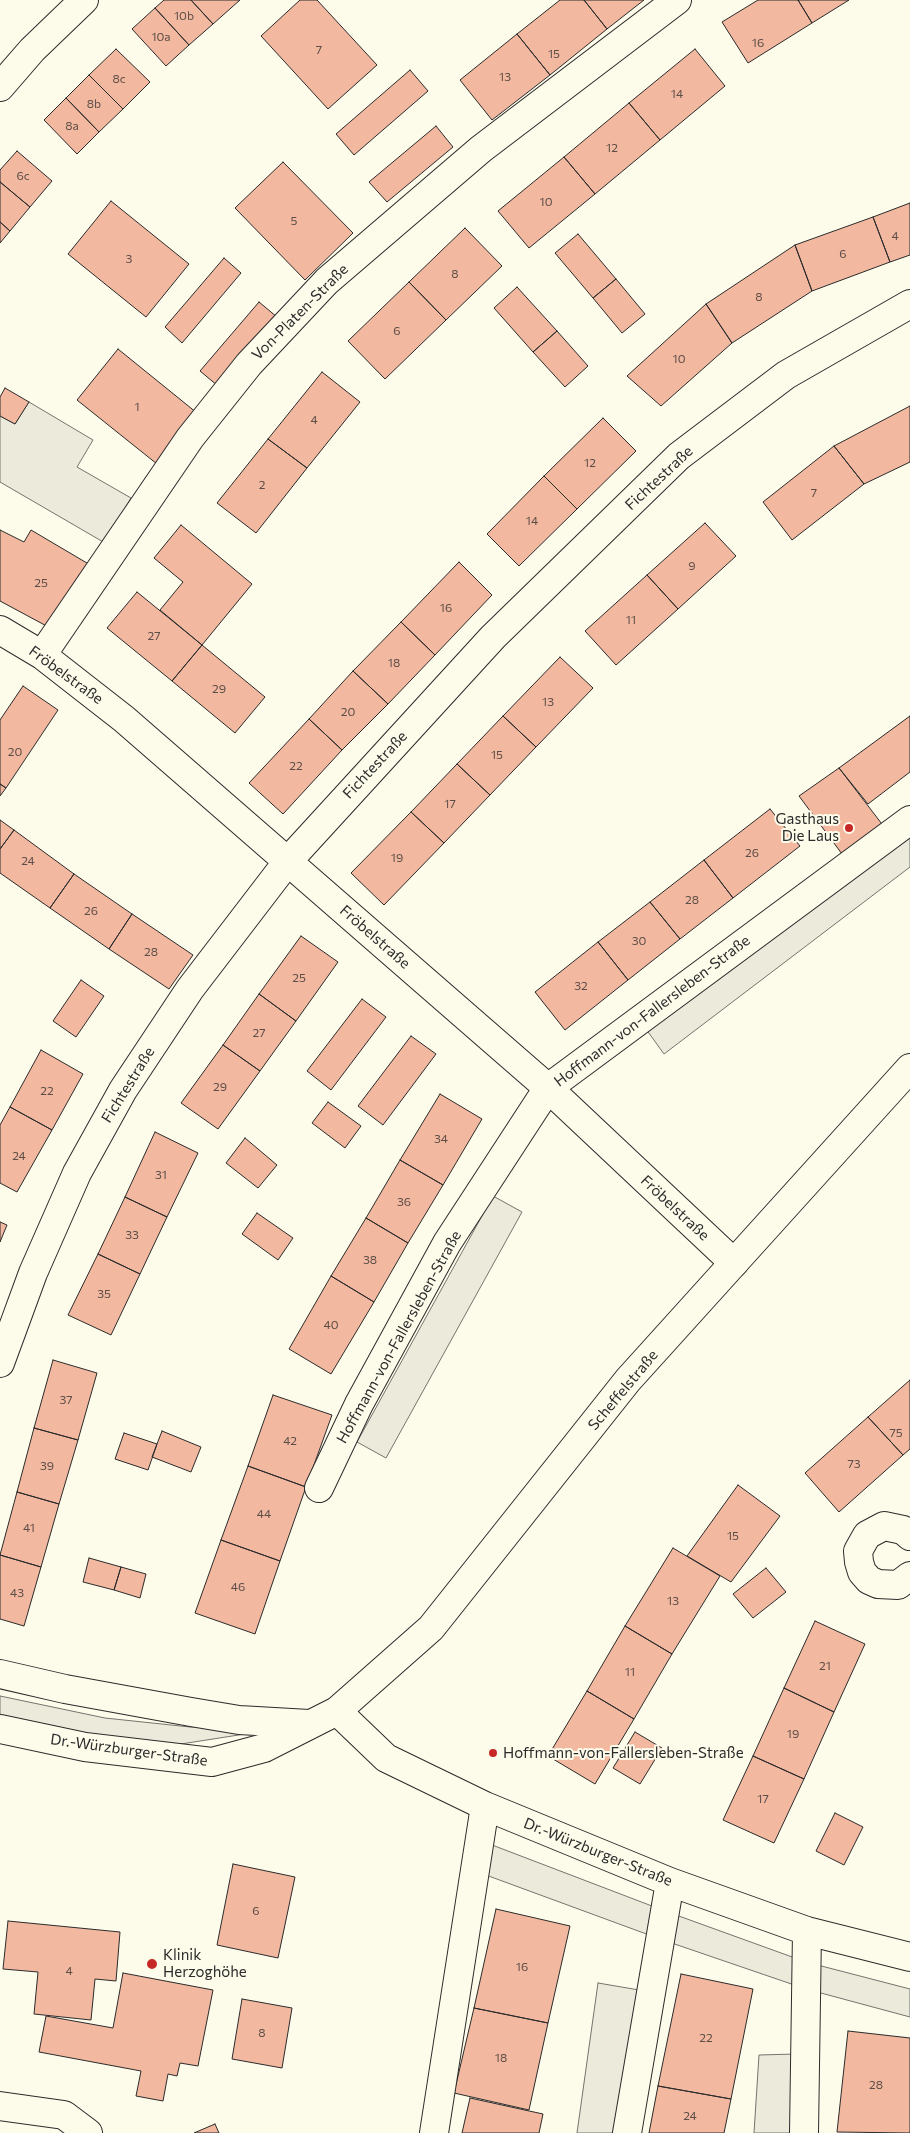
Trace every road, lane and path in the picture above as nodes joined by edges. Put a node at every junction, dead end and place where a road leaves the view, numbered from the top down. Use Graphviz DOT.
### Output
graph roads {
  1 [pos="84,0"];
  2 [pos="677,0"];
  3 [pos="0,87"];
  4 [pos="910,304"];
  5 [pos="0,630"];
  6 [pos="42,655"];
  7 [pos="910,820"];
  8 [pos="288,861"];
  9 [pos="910,1068"];
  10 [pos="548,1088"];
  11 [pos="734,1263"];
  12 [pos="0,1363"];
  13 [pos="319,1488"];
  14 [pos="908,1530"];
  15 [pos="910,1576"];
  16 [pos="0,1674"];
  17 [pos="337,1711"];
  18 [pos="311,1724"];
  19 [pos="0,1730"];
  20 [pos="485,1806"];
  21 [pos="670,1882"];
  22 [pos="807,1931"];
  23 [pos="910,1956"];
  24 [pos="0,2106"];
  25 [pos="88,2133"];
  26 [pos="434,2133"];
  27 [pos="627,2133"];
  28 [pos="804,2133"];
  1 -- 3 [label="street"];
  2 -- 6 [label="street, Von-Platen-Straße"];
  4 -- 8 [label="street, Fichtestraße"];
  5 -- 6 [label="street, Fröbelstraße"];
  6 -- 8 [label="street, Fröbelstraße"];
  7 -- 10 [label="street, Hoffmann-von-Fallersleben-Straße"];
  8 -- 10 [label="street, Fröbelstraße"];
  8 -- 12 [label="street, Fichtestraße"];
  9 -- 11 [label="street, Scheffelstraße"];
  10 -- 11 [label="street, Fröbelstraße"];
  10 -- 13 [label="street, Hoffmann-von-Fallersleben-Straße"];
  11 -- 17 [label="street, Scheffelstraße"];
  14 -- 15 [label="street"];
  16 -- 18 [label="street, Dr.-Würzburger-Straße"];
  17 -- 18 [label="street, Dr.-Würzburger-Straße"];
  17 -- 20 [label="street, Dr.-Würzburger-Straße"];
  18 -- 19 [label="street, Dr.-Würzburger-Straße"];
  20 -- 21 [label="street, Dr.-Würzburger-Straße"];
  20 -- 26 [label="street"];
  21 -- 22 [label="street, Dr.-Würzburger-Straße"];
  21 -- 27 [label="street"];
  22 -- 23 [label="street, Dr.-Würzburger-Straße"];
  22 -- 28 [label="street"];
  24 -- 25 [label="street"];
}
